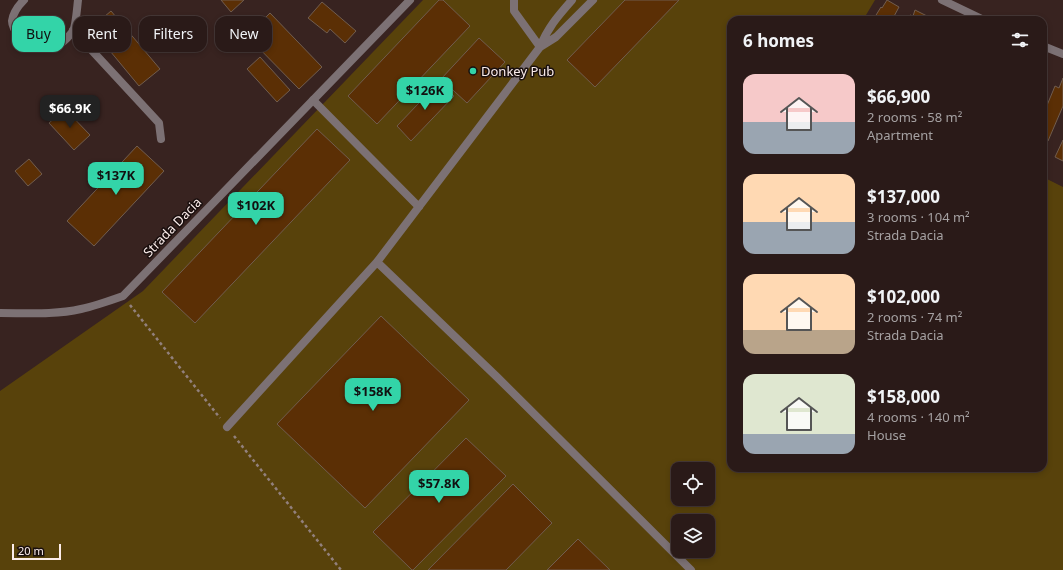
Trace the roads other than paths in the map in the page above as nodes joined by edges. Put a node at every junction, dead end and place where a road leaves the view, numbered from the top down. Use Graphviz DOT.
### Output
graph roads {
  1 [pos="24,0"];
  2 [pos="78,0"];
  3 [pos="410,0"];
  4 [pos="514,0"];
  5 [pos="572,0"];
  6 [pos="593,0"];
  7 [pos="942,0"];
  8 [pos="75,16"];
  9 [pos="976,16"];
  10 [pos="73,30"];
  11 [pos="540,47"];
  12 [pos="1047,48"];
  13 [pos="93,52"];
  14 [pos="1063,54"];
  15 [pos="313,100"];
  16 [pos="161,139"];
  17 [pos="419,207"];
  18 [pos="377,262"];
  19 [pos="0,313"];
  20 [pos="227,427"];
  21 [pos="691,570"];
  1 -- 10 [label="street"];
  2 -- 8 [label="street"];
  3 -- 15 [label="street, Strada Dacia"];
  4 -- 11 [label="street"];
  5 -- 11 [label="street"];
  6 -- 11 [label="street"];
  7 -- 9 [label="street"];
  11 -- 17 [label="street"];
  12 -- 14 [label="street"];
  13 -- 16 [label="street"];
  15 -- 17 [label="street"];
  15 -- 19 [label="street, Strada Dacia"];
  17 -- 18 [label="street"];
  18 -- 20 [label="street"];
  18 -- 21 [label="street"];
}
